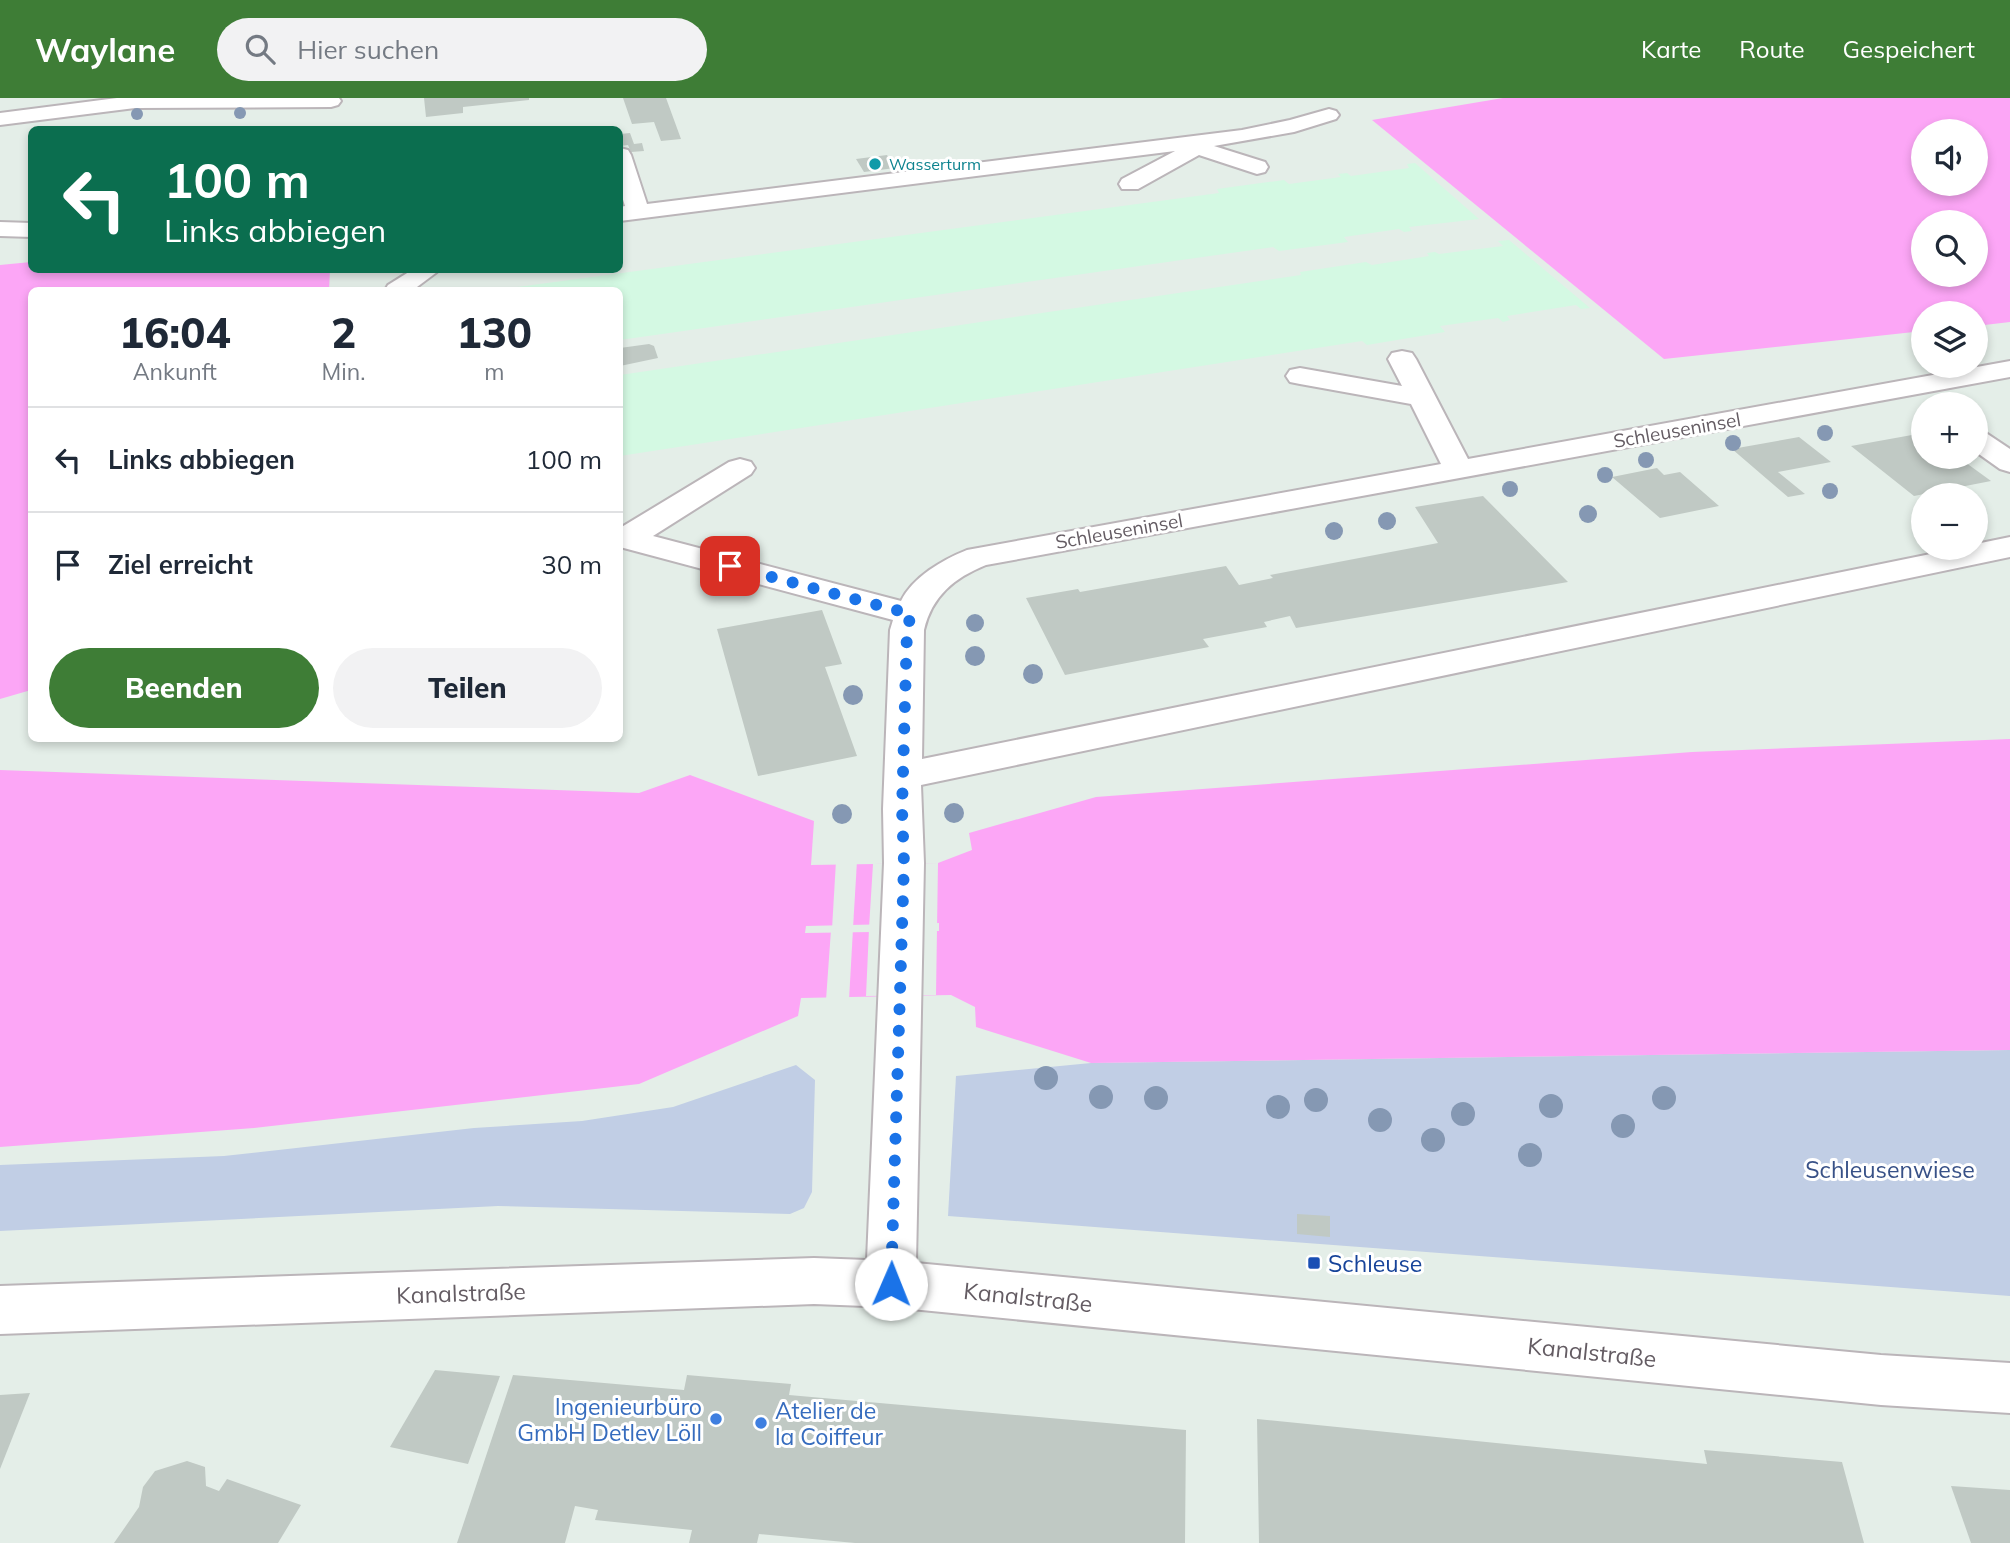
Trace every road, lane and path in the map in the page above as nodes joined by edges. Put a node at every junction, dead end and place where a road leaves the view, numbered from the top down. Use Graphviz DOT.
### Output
graph roads {
  1 [pos="332,100"];
  2 [pos="1329,115"];
  3 [pos="0,119"];
  4 [pos="318,122"];
  5 [pos="1194,146"];
  6 [pos="1257,167"];
  7 [pos="623,174"];
  8 [pos="1130,184"];
  9 [pos="629,213"];
  10 [pos="0,229"];
  11 [pos="28,230"];
  12 [pos="423,273"];
  13 [pos="402,287"];
  14 [pos="1402,359"];
  15 [pos="2010,369"];
  16 [pos="1988,373"];
  17 [pos="1300,376"];
  18 [pos="1970,378"];
  19 [pos="1984,378"];
  20 [pos="1929,392"];
  21 [pos="2010,395"];
  22 [pos="1911,397"];
  23 [pos="1422,398"];
  24 [pos="1988,447"];
  25 [pos="2010,463"];
  26 [pos="740,468"];
  27 [pos="1459,470"];
  28 [pos="623,538"];
  29 [pos="2010,547"];
  30 [pos="911,614"];
  31 [pos="903,776"];
  32 [pos="891,1284"];
  33 [pos="0,1310"];
  34 [pos="2010,1388"];
  1 -- 3 [label="street"];
  1 -- 4 [label="street"];
  2 -- 5 [label="street"];
  5 -- 6 [label="street"];
  5 -- 8 [label="street"];
  5 -- 9 [label="street"];
  7 -- 9 [label="street"];
  10 -- 11 [label="street"];
  12 -- 13 [label="street"];
  14 -- 23 [label="street"];
  15 -- 16 [label="street, Schleuseninsel"];
  17 -- 23 [label="street"];
  18 -- 20 [label="street, Schleuseninsel"];
  19 -- 21 [label="street"];
  22 -- 27 [label="street, Schleuseninsel"];
  23 -- 27 [label="street"];
  24 -- 25 [label="street"];
  26 -- 28 [label="street"];
  27 -- 30 [label="street, Schleuseninsel"];
  28 -- 30 [label="street"];
  29 -- 31 [label="street"];
  30 -- 31 [label="street, Schleuseninsel"];
  31 -- 32 [label="street, Schleuseninsel"];
  32 -- 33 [label="street, Kanalstraße"];
  32 -- 34 [label="street, Kanalstraße"];
}
